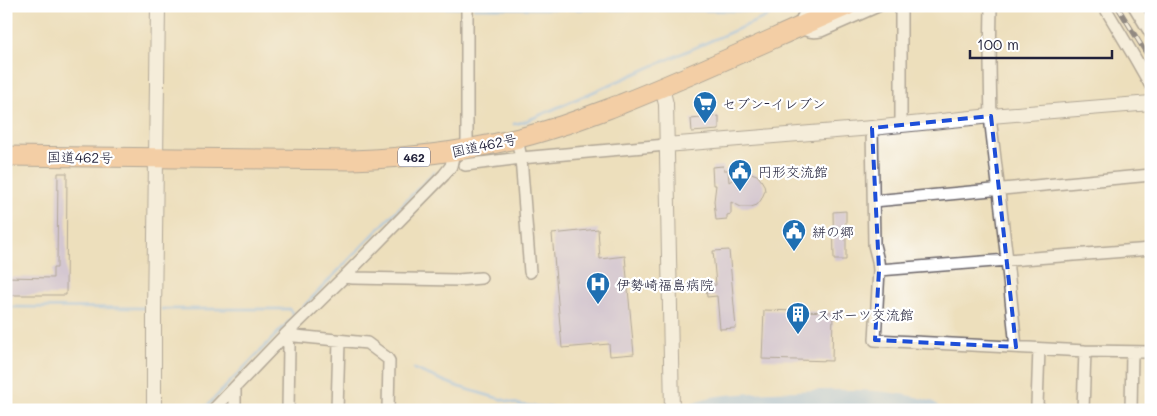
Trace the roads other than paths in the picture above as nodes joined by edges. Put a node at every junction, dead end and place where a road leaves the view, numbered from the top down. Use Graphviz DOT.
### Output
graph roads {
  1 [pos="158,6"];
  2 [pos="468,6"];
  3 [pos="814,6"];
  4 [pos="847,6"];
  5 [pos="878,6"];
  6 [pos="901,6"];
  7 [pos="991,6"];
  8 [pos="1104,6"];
  9 [pos="1134,6"];
  10 [pos="1146,16"];
  11 [pos="806,30"];
  12 [pos="1151,34"];
  13 [pos="1151,86"];
  14 [pos="662,88"];
  15 [pos="1151,103"];
  16 [pos="991,116"];
  17 [pos="901,125"];
  18 [pos="872,128"];
  19 [pos="517,138"];
  20 [pos="666,144"];
  21 [pos="462,155"];
  22 [pos="6,156"];
  23 [pos="157,158"];
  24 [pos="521,158"];
  25 [pos="1151,175"];
  26 [pos="999,189"];
  27 [pos="874,201"];
  28 [pos="1151,248"];
  29 [pos="1007,260"];
  30 [pos="879,270"];
  31 [pos="530,272"];
  32 [pos="344,277"];
  33 [pos="481,278"];
  34 [pos="285,334"];
  35 [pos="339,341"];
  36 [pos="1016,347"];
  37 [pos="1039,349"];
  38 [pos="1085,351"];
  39 [pos="1132,352"];
  40 [pos="1151,352"];
  41 [pos="235,387"];
  42 [pos="154,410"];
  43 [pos="213,410"];
  44 [pos="235,410"];
  45 [pos="288,410"];
  46 [pos="337,410"];
  47 [pos="388,410"];
  48 [pos="672,410"];
  49 [pos="1042,410"];
  50 [pos="1083,410"];
  51 [pos="1131,410"];
  1 -- 23 [label="street"];
  2 -- 21 [label="street"];
  3 -- 11 [label="street"];
  4 -- 11 [label="highway, 国道462号 / 462"];
  5 -- 11 [label="street"];
  6 -- 17 [label="street"];
  7 -- 16 [label="street"];
  8 -- 13 [label="street"];
  9 -- 10 [label="street"];
  10 -- 12 [label="street"];
  11 -- 14 [label="highway, 国道462号 / 462"];
  14 -- 19 [label="highway, 国道462号 / 462"];
  14 -- 20 [label="street"];
  15 -- 16 [label="street"];
  16 -- 17 [label="street"];
  16 -- 26 [label="street"];
  17 -- 18 [label="street"];
  18 -- 20 [label="street"];
  18 -- 27 [label="street"];
  19 -- 21 [label="highway, 国道462号 / 462"];
  19 -- 24 [label="street"];
  20 -- 24 [label="street"];
  20 -- 48 [label="street"];
  21 -- 23 [label="highway, 国道462号 / 462"];
  21 -- 24 [label="street"];
  21 -- 32 [label="street"];
  22 -- 23 [label="highway, 国道462号 / 462"];
  23 -- 42 [label="street"];
  24 -- 31 [label="street"];
  25 -- 26 [label="street"];
  26 -- 27 [label="street"];
  26 -- 29 [label="street"];
  27 -- 30 [label="street"];
  28 -- 29 [label="street"];
  29 -- 30 [label="street"];
  29 -- 36 [label="street"];
  30 -- 36 [label="street"];
  32 -- 33 [label="street"];
  32 -- 34 [label="street"];
  34 -- 35 [label="street"];
  34 -- 41 [label="street"];
  34 -- 45 [label="street"];
  35 -- 46 [label="street"];
  35 -- 47 [label="street"];
  36 -- 37 [label="street"];
  37 -- 38 [label="street"];
  37 -- 49 [label="street"];
  38 -- 39 [label="street"];
  38 -- 50 [label="street"];
  39 -- 40 [label="street"];
  39 -- 51 [label="street"];
  41 -- 43 [label="street"];
  41 -- 44 [label="street"];
}
